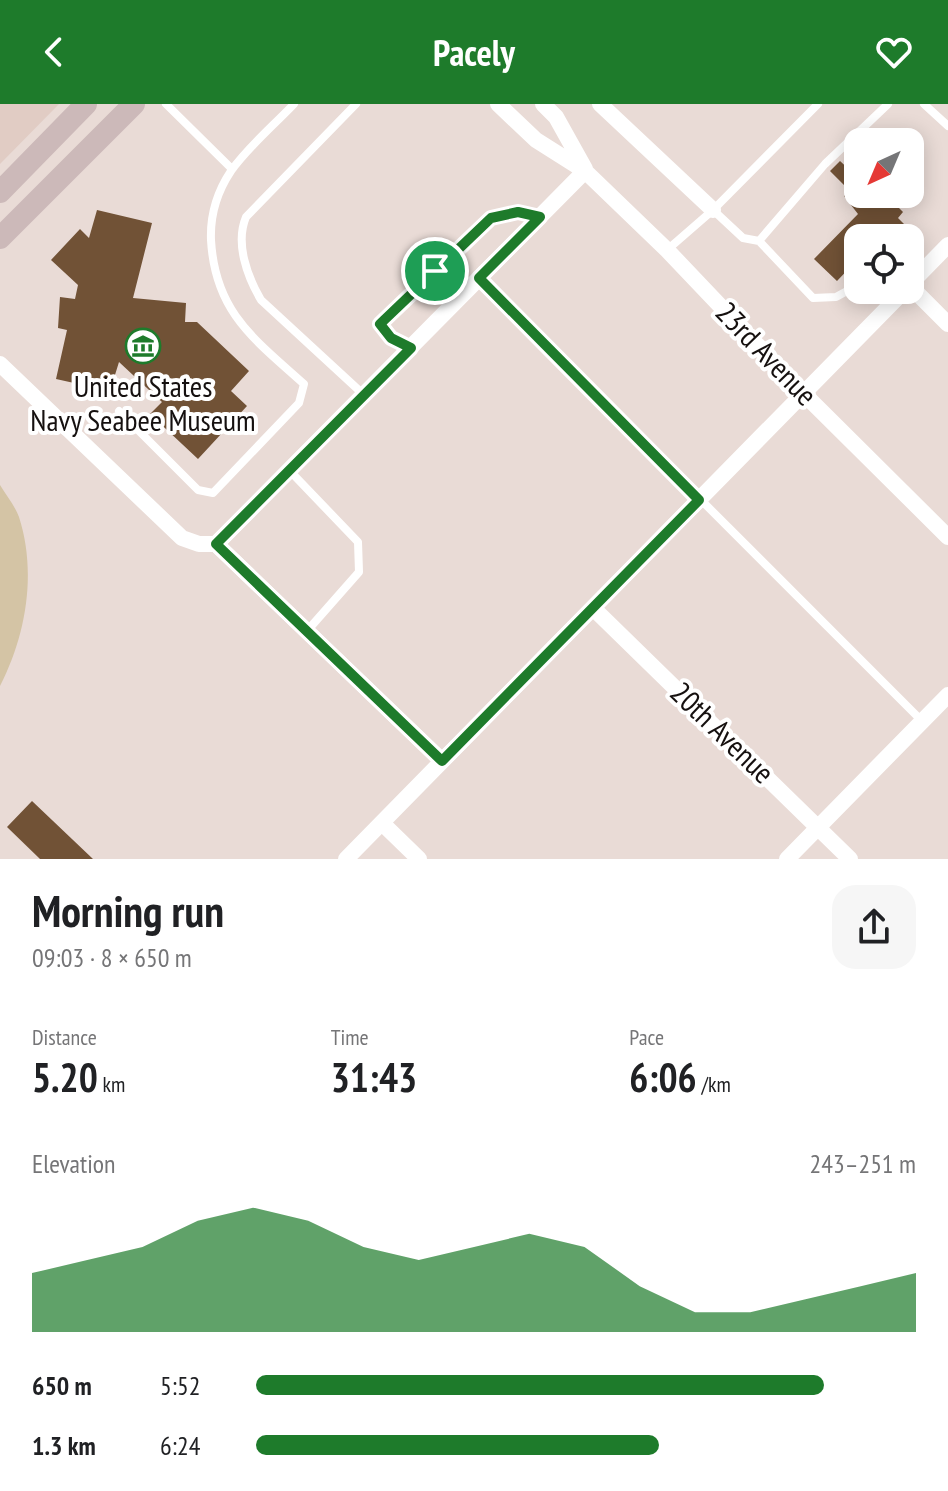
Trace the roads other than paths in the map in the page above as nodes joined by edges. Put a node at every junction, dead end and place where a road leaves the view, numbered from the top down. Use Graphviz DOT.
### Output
graph roads {
  1 [pos="86,104"];
  2 [pos="134,104"];
  3 [pos="166,104"];
  4 [pos="294,104"];
  5 [pos="356,104"];
  6 [pos="498,104"];
  7 [pos="543,104"];
  8 [pos="600,104"];
  9 [pos="818,104"];
  10 [pos="888,104"];
  11 [pos="924,104"];
  12 [pos="948,126"];
  13 [pos="232,169"];
  14 [pos="585,171"];
  15 [pos="0,192"];
  16 [pos="713,210"];
  17 [pos="540,217"];
  18 [pos="0,238"];
  19 [pos="759,241"];
  20 [pos="948,245"];
  21 [pos="667,250"];
  22 [pos="924,270"];
  23 [pos="479,278"];
  24 [pos="844,293"];
  25 [pos="924,299"];
  26 [pos="886,304"];
  27 [pos="892,304"];
  28 [pos="889,307"];
  29 [pos="948,324"];
  30 [pos="411,348"];
  31 [pos="0,364"];
  32 [pos="803,393"];
  33 [pos="364,395"];
  34 [pos="119,411"];
  35 [pos="289,470"];
  36 [pos="699,500"];
  37 [pos="948,537"];
  38 [pos="216,544"];
  39 [pos="593,608"];
  40 [pos="306,632"];
  41 [pos="948,695"];
  42 [pos="922,721"];
  43 [pos="442,761"];
  44 [pos="382,823"];
  45 [pos="818,826"];
  46 [pos="346,859"];
  47 [pos="419,859"];
  48 [pos="787,859"];
  49 [pos="850,859"];
  1 -- 15 [label="main road"];
  2 -- 18 [label="main road"];
  3 -- 13 [label="lane"];
  4 -- 13 [label="lane"];
  5 -- 33 [label="lane"];
  6 -- 14 [label="street, 23rd Avenue"];
  7 -- 14 [label="street, 23rd Avenue"];
  8 -- 16 [label="street"];
  9 -- 16 [label="lane"];
  10 -- 19 [label="lane"];
  11 -- 12 [label="lane"];
  13 -- 34 [label="lane"];
  14 -- 17 [label="street"];
  14 -- 21 [label="street, 23rd Avenue"];
  16 -- 19 [label="lane"];
  16 -- 21 [label="lane"];
  17 -- 23 [label="street"];
  17 -- 30 [label="lane"];
  19 -- 24 [label="lane"];
  20 -- 22 [label="street"];
  21 -- 32 [label="street, 23rd Avenue"];
  23 -- 30 [label="street"];
  23 -- 36 [label="lane"];
  25 -- 29 [label="street"];
  26 -- 28 [label="lane"];
  27 -- 28 [label="street"];
  28 -- 32 [label="street"];
  30 -- 33 [label="street"];
  31 -- 38 [label="street"];
  32 -- 36 [label="street"];
  32 -- 37 [label="street, 23rd Avenue"];
  33 -- 35 [label="street"];
  35 -- 38 [label="street"];
  35 -- 40 [label="lane"];
  36 -- 39 [label="street"];
  36 -- 42 [label="lane"];
  38 -- 40 [label="street"];
  39 -- 43 [label="street"];
  39 -- 45 [label="street, 20th Avenue"];
  40 -- 43 [label="street"];
  41 -- 42 [label="street"];
  42 -- 45 [label="street"];
  43 -- 44 [label="street"];
  44 -- 46 [label="street"];
  44 -- 47 [label="street"];
  45 -- 48 [label="street"];
  45 -- 49 [label="street, 20th Avenue"];
}
